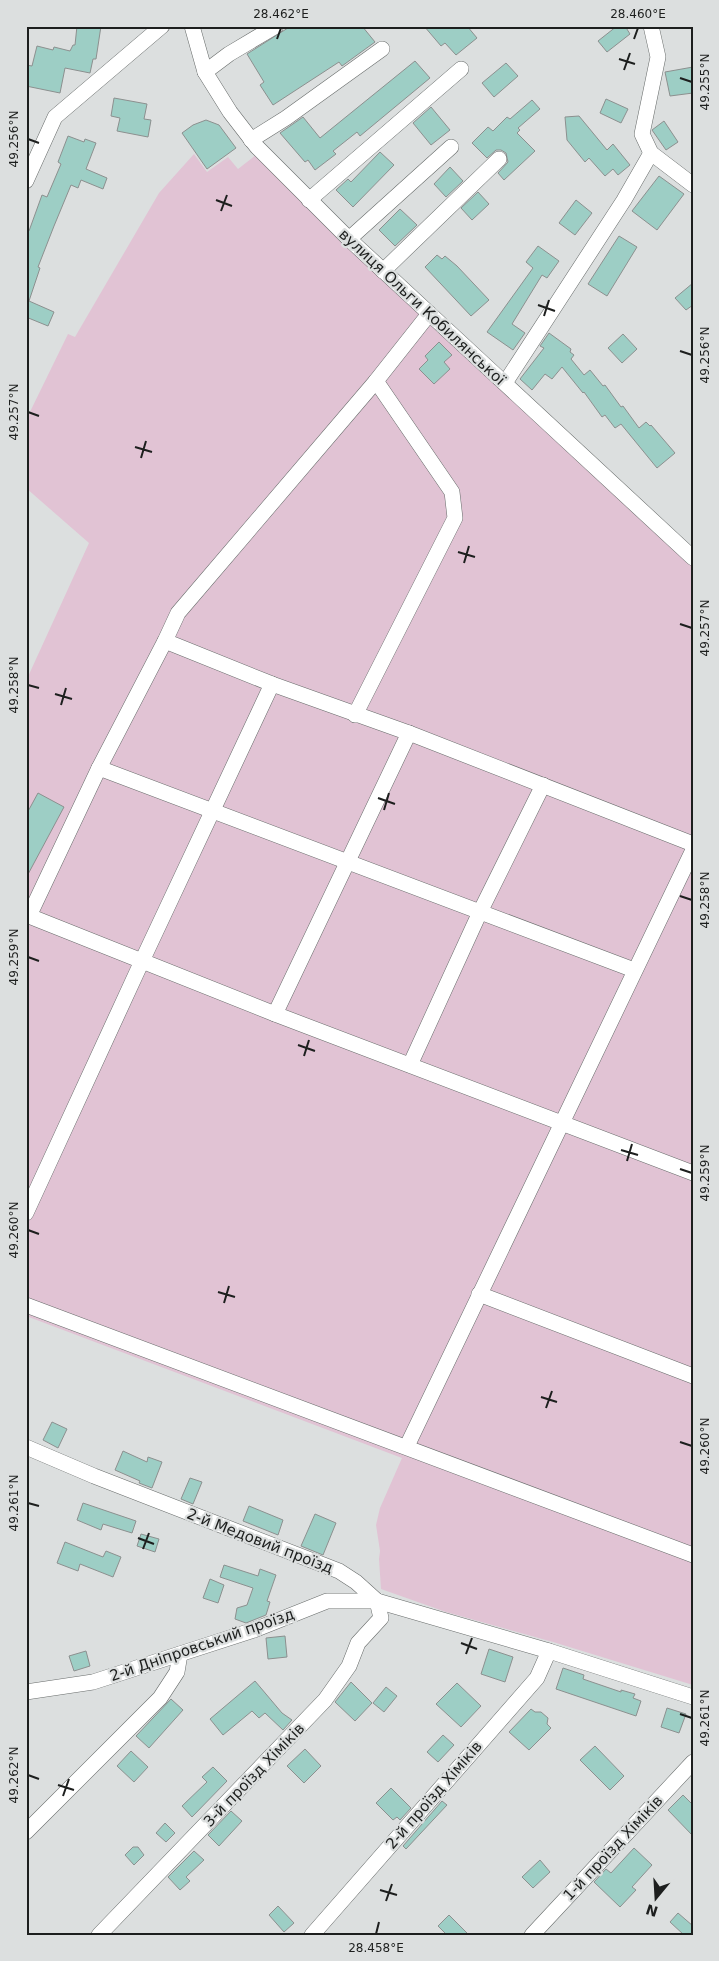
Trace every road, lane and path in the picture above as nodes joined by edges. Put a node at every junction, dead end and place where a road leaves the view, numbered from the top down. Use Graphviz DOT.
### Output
graph roads {
  1 [pos="162,26"];
  2 [pos="192,26"];
  3 [pos="276,26"];
  4 [pos="653,27"];
  5 [pos="382,49"];
  6 [pos="461,69"];
  7 [pos="205,72"];
  8 [pos="251,140"];
  9 [pos="451,147"];
  10 [pos="651,153"];
  11 [pos="498,159"];
  12 [pos="26,181"];
  13 [pos="693,185"];
  14 [pos="309,200"];
  15 [pos="349,239"];
  16 [pos="382,271"];
  17 [pos="429,314"];
  18 [pos="376,381"];
  19 [pos="505,383"];
  20 [pos="693,557"];
  21 [pos="165,641"];
  22 [pos="272,684"];
  23 [pos="355,715"];
  24 [pos="409,733"];
  25 [pos="99,768"];
  26 [pos="543,785"];
  27 [pos="212,810"];
  28 [pos="693,844"];
  29 [pos="693,850"];
  30 [pos="348,862"];
  31 [pos="480,912"];
  32 [pos="142,961"];
  33 [pos="634,970"];
  34 [pos="275,1014"];
  35 [pos="410,1065"];
  36 [pos="561,1123"];
  37 [pos="693,1173"];
  38 [pos="26,1213"];
  39 [pos="480,1294"];
  40 [pos="26,1305"];
  41 [pos="693,1376"];
  42 [pos="407,1446"];
  43 [pos="26,1447"];
  44 [pos="693,1555"];
  45 [pos="377,1600"];
  46 [pos="549,1651"];
  47 [pos="180,1654"];
  48 [pos="26,1692"];
  49 [pos="693,1697"];
  50 [pos="693,1762"];
  51 [pos="26,1832"];
  52 [pos="99,1935"];
  53 [pos="312,1935"];
  54 [pos="532,1935"];
  1 -- 12 [label="street"];
  2 -- 7 [label="street, вулиця Ольги Кобилянської"];
  3 -- 7 [label="street"];
  4 -- 10 [label="street"];
  5 -- 8 [label="street"];
  6 -- 14 [label="street"];
  7 -- 8 [label="street, вулиця Ольги Кобилянської"];
  8 -- 14 [label="street, вулиця Ольги Кобилянської"];
  9 -- 15 [label="street"];
  10 -- 13 [label="street"];
  10 -- 19 [label="street"];
  11 -- 16 [label="street"];
  14 -- 15 [label="street, вулиця Ольги Кобилянської"];
  15 -- 16 [label="street, вулиця Ольги Кобилянської"];
  16 -- 17 [label="street, вулиця Ольги Кобилянської"];
  17 -- 18 [label="street"];
  17 -- 19 [label="street, вулиця Ольги Кобилянської"];
  18 -- 21 [label="street"];
  18 -- 23 [label="street"];
  19 -- 20 [label="street, вулиця Ольги Кобилянської"];
  21 -- 22 [label="street"];
  21 -- 25 [label="street"];
  22 -- 23 [label="street"];
  22 -- 27 [label="street"];
  23 -- 24 [label="street"];
  24 -- 26 [label="street"];
  24 -- 30 [label="street"];
  25 -- 27 [label="street"];
  25 -- 32 [label="street"];
  26 -- 28 [label="street"];
  26 -- 31 [label="street"];
  27 -- 30 [label="street"];
  27 -- 32 [label="street"];
  29 -- 33 [label="street"];
  30 -- 31 [label="street"];
  30 -- 34 [label="street"];
  31 -- 33 [label="street"];
  31 -- 35 [label="street"];
  32 -- 34 [label="street"];
  32 -- 38 [label="street"];
  33 -- 36 [label="street"];
  34 -- 35 [label="street"];
  35 -- 36 [label="street"];
  36 -- 37 [label="street"];
  36 -- 39 [label="street"];
  39 -- 41 [label="street"];
  39 -- 42 [label="street"];
  40 -- 42 [label="street"];
  42 -- 44 [label="street"];
  43 -- 45 [label="street, 2-й Медовий проїзд"];
  45 -- 46 [label="street, 2-й Медовий проїзд"];
  45 -- 47 [label="street, 2-й Дніпровський проїзд"];
  45 -- 52 [label="street, 3-й проїзд Хіміків"];
  46 -- 49 [label="street, 2-й Медовий проїзд"];
  46 -- 53 [label="street, 2-й проїзд Хіміків"];
  47 -- 48 [label="street, 2-й Дніпровський проїзд"];
  47 -- 51 [label="street"];
  50 -- 54 [label="street, 1-й проїзд Хіміків"];
}
